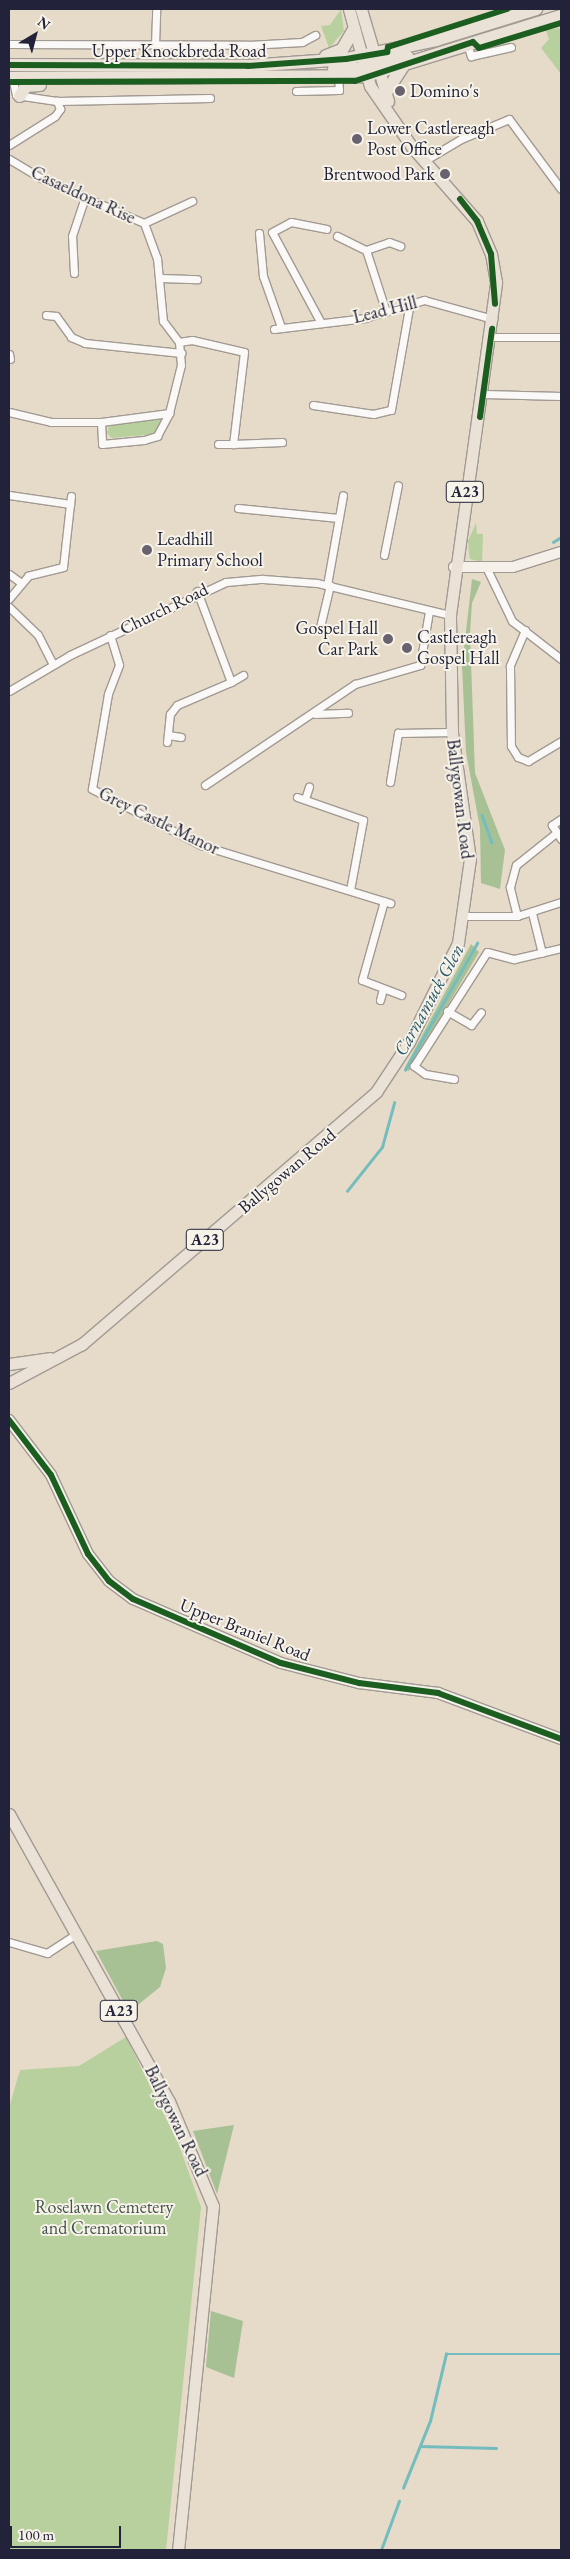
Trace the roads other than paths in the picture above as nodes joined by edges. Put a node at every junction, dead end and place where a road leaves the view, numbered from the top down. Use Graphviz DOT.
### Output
graph roads {
  1 [pos="156,9"];
  2 [pos="349,9"];
  3 [pos="361,9"];
  4 [pos="536,9"];
  5 [pos="561,16"];
  6 [pos="353,31"];
  7 [pos="315,36"];
  8 [pos="9,44"];
  9 [pos="468,44"];
  10 [pos="155,45"];
  11 [pos="511,46"];
  12 [pos="416,58"];
  13 [pos="366,64"];
  14 [pos="403,66"];
  15 [pos="10,72"];
  16 [pos="154,73"];
  17 [pos="338,78"];
  18 [pos="296,91"];
  19 [pos="14,94"];
  20 [pos="385,94"];
  21 [pos="210,98"];
  22 [pos="57,101"];
  23 [pos="391,114"];
  24 [pos="9,145"];
  25 [pos="9,159"];
  26 [pos="424,161"];
  27 [pos="561,189"];
  28 [pos="85,197"];
  29 [pos="192,201"];
  30 [pos="144,223"];
  31 [pos="326,229"];
  32 [pos="258,233"];
  33 [pos="337,236"];
  34 [pos="400,246"];
  35 [pos="366,250"];
  36 [pos="74,273"];
  37 [pos="161,278"];
  38 [pos="196,279"];
  39 [pos="410,302"];
  40 [pos="385,309"];
  41 [pos="46,315"];
  42 [pos="493,320"];
  43 [pos="321,323"];
  44 [pos="491,337"];
  45 [pos="561,337"];
  46 [pos="179,342"];
  47 [pos="181,353"];
  48 [pos="484,394"];
  49 [pos="561,396"];
  50 [pos="313,405"];
  51 [pos="9,412"];
  52 [pos="168,413"];
  53 [pos="101,422"];
  54 [pos="282,442"];
  55 [pos="218,444"];
  56 [pos="233,444"];
  57 [pos="398,485"];
  58 [pos="9,495"];
  59 [pos="343,495"];
  60 [pos="71,496"];
  61 [pos="70,504"];
  62 [pos="238,508"];
  63 [pos="339,518"];
  64 [pos="561,552"];
  65 [pos="384,555"];
  66 [pos="454,567"];
  67 [pos="487,569"];
  68 [pos="9,574"];
  69 [pos="20,582"];
  70 [pos="328,585"];
  71 [pos="197,591"];
  72 [pos="9,599"];
  73 [pos="9,607"];
  74 [pos="429,611"];
  75 [pos="450,615"];
  76 [pos="320,627"];
  77 [pos="525,630"];
  78 [pos="110,635"];
  79 [pos="560,655"];
  80 [pos="54,664"];
  81 [pos="243,675"];
  82 [pos="231,682"];
  83 [pos="9,691"];
  84 [pos="348,713"];
  85 [pos="315,714"];
  86 [pos="452,732"];
  87 [pos="181,737"];
  88 [pos="561,741"];
  89 [pos="390,782"];
  90 [pos="205,785"];
  91 [pos="309,787"];
  92 [pos="561,819"];
  93 [pos="556,833"];
  94 [pos="561,839"];
  95 [pos="350,890"];
  96 [pos="561,902"];
  97 [pos="532,913"];
  98 [pos="465,916"];
  99 [pos="517,916"];
  100 [pos="561,948"];
  101 [pos="542,953"];
  102 [pos="384,989"];
  103 [pos="401,995"];
  104 [pos="380,1000"];
  105 [pos="447,1011"];
  106 [pos="481,1012"];
  107 [pos="454,1079"];
  108 [pos="64,1354"];
  109 [pos="9,1364"];
  110 [pos="9,1383"];
  111 [pos="9,1420"];
  112 [pos="561,1738"];
  113 [pos="9,1814"];
  114 [pos="76,1934"];
  115 [pos="9,1942"];
  116 [pos="178,2550"];
  1 -- 10 [label="street"];
  2 -- 6 [label="main road, A23"];
  3 -- 13 [label="main road, A23"];
  4 -- 13 [label="highway"];
  5 -- 9 [label="highway"];
  6 -- 13 [label="main road, A23"];
  6 -- 16 [label="highway"];
  7 -- 10 [label="street"];
  8 -- 10 [label="street"];
  9 -- 11 [label="street"];
  9 -- 12 [label="highway"];
  12 -- 13 [label="highway"];
  12 -- 14 [label="highway"];
  13 -- 14 [label="highway"];
  13 -- 16 [label="highway, Upper Knockbreda Road"];
  13 -- 17 [label="highway, Upper Knockbreda Road"];
  13 -- 20 [label="main road, Ballygowan Road / A23"];
  13 -- 23 [label="main road, Ballygowan Road / A23"];
  14 -- 20 [label="highway"];
  15 -- 16 [label="highway, Upper Knockbreda Road"];
  15 -- 19 [label="street"];
  16 -- 17 [label="highway, Upper Knockbreda Road"];
  16 -- 19 [label="highway"];
  17 -- 18 [label="street"];
  19 -- 22 [label="street"];
  20 -- 23 [label="main road, Ballygowan Road / A23"];
  21 -- 22 [label="street"];
  22 -- 24 [label="street"];
  23 -- 26 [label="main road, Ballygowan Road / A23"];
  25 -- 28 [label="street, Casaeldona Rise"];
  26 -- 27 [label="street"];
  26 -- 42 [label="main road, Ballygowan Road / A23"];
  28 -- 30 [label="street, Casaeldona Rise"];
  28 -- 36 [label="street"];
  29 -- 30 [label="street"];
  30 -- 37 [label="street, Casaeldona Rise"];
  31 -- 43 [label="street"];
  32 -- 43 [label="street, Lead Hill"];
  33 -- 35 [label="street"];
  34 -- 35 [label="street"];
  35 -- 40 [label="street"];
  37 -- 38 [label="street"];
  37 -- 46 [label="street, Casaeldona Rise"];
  39 -- 40 [label="street, Lead Hill"];
  39 -- 42 [label="street, Lead Hill"];
  39 -- 50 [label="street"];
  40 -- 43 [label="street, Lead Hill"];
  41 -- 47 [label="street"];
  42 -- 44 [label="main road, Ballygowan Road / A23"];
  44 -- 45 [label="street"];
  44 -- 48 [label="main road, Ballygowan Road / A23"];
  46 -- 47 [label="street"];
  46 -- 56 [label="street"];
  47 -- 52 [label="street"];
  48 -- 49 [label="street"];
  48 -- 66 [label="main road, Ballygowan Road / A23"];
  51 -- 53 [label="street"];
  52 -- 53 [label="street"];
  52 -- 53 [label="street"];
  54 -- 56 [label="street"];
  55 -- 56 [label="street"];
  57 -- 65 [label="street"];
  58 -- 61 [label="street"];
  59 -- 63 [label="street"];
  60 -- 61 [label="street"];
  61 -- 69 [label="street"];
  62 -- 63 [label="street"];
  63 -- 70 [label="street"];
  64 -- 67 [label="street"];
  66 -- 67 [label="street"];
  66 -- 75 [label="main road, Ballygowan Road / A23"];
  67 -- 77 [label="street"];
  68 -- 69 [label="street"];
  69 -- 72 [label="street"];
  70 -- 71 [label="street, Church Road"];
  70 -- 74 [label="street, Church Road"];
  70 -- 76 [label="street"];
  71 -- 78 [label="street, Church Road"];
  71 -- 82 [label="street"];
  73 -- 80 [label="street"];
  74 -- 75 [label="street, Church Road"];
  74 -- 85 [label="street"];
  75 -- 86 [label="main road, Ballygowan Road / A23"];
  77 -- 79 [label="street"];
  77 -- 88 [label="street"];
  78 -- 80 [label="street, Church Road"];
  78 -- 95 [label="street, Grey Castle Manor"];
  80 -- 83 [label="street, Church Road"];
  81 -- 82 [label="street"];
  82 -- 87 [label="street"];
  84 -- 85 [label="street"];
  85 -- 90 [label="street"];
  86 -- 89 [label="street"];
  86 -- 98 [label="main road, Ballygowan Road / A23"];
  91 -- 95 [label="street"];
  92 -- 93 [label="street"];
  93 -- 94 [label="street"];
  93 -- 99 [label="street"];
  95 -- 102 [label="street, Grey Castle Manor"];
  96 -- 97 [label="street"];
  97 -- 99 [label="street"];
  97 -- 101 [label="street"];
  98 -- 99 [label="street"];
  98 -- 108 [label="main road, Ballygowan Road / A23"];
  100 -- 101 [label="street"];
  101 -- 105 [label="street"];
  102 -- 103 [label="street"];
  102 -- 104 [label="street"];
  105 -- 106 [label="street"];
  105 -- 107 [label="street"];
  108 -- 109 [label="main road, Ballygowan Road / A23"];
  108 -- 110 [label="main road, Ballygowan Road / A23"];
  111 -- 112 [label="street, Upper Braniel Road"];
  113 -- 114 [label="main road, Ballygowan Road / A23"];
  114 -- 115 [label="street"];
  114 -- 116 [label="main road, Ballygowan Road / A23"];
}
